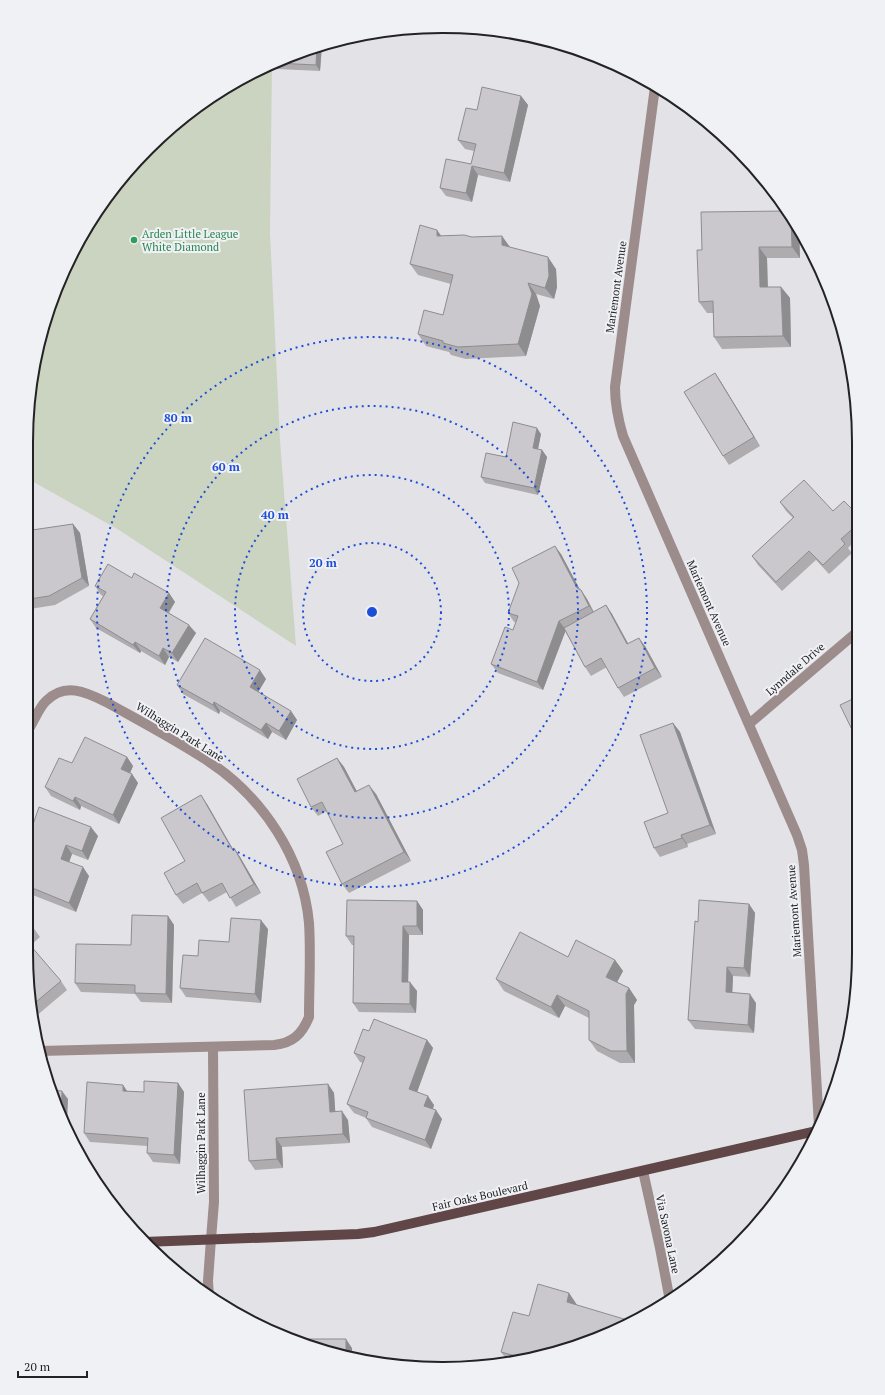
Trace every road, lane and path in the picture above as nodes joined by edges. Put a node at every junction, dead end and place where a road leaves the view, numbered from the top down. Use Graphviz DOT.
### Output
graph roads {
  1 [pos="654,92"];
  2 [pos="852,636"];
  3 [pos="33,722"];
  4 [pos="749,724"];
  5 [pos="213,1047"];
  6 [pos="45,1051"];
  7 [pos="818,1115"];
  8 [pos="811,1132"];
  9 [pos="643,1171"];
  10 [pos="211,1239"];
  11 [pos="153,1242"];
  12 [pos="208,1288"];
  13 [pos="669,1294"];
  1 -- 4 [label="street, Mariemont Avenue"];
  2 -- 4 [label="street, Lynndale Drive"];
  3 -- 5 [label="street, Wilhaggin Park Lane"];
  4 -- 7 [label="street, Mariemont Avenue"];
  5 -- 6 [label="street, Wilhaggin Park Lane"];
  5 -- 10 [label="street, Wilhaggin Park Lane"];
  8 -- 9 [label="main road, Fair Oaks Boulevard"];
  9 -- 10 [label="main road, Fair Oaks Boulevard"];
  9 -- 13 [label="street, Via Savona Lane"];
  10 -- 11 [label="main road, Fair Oaks Boulevard"];
  10 -- 12 [label="street, Wilhaggin Park Lane"];
}
